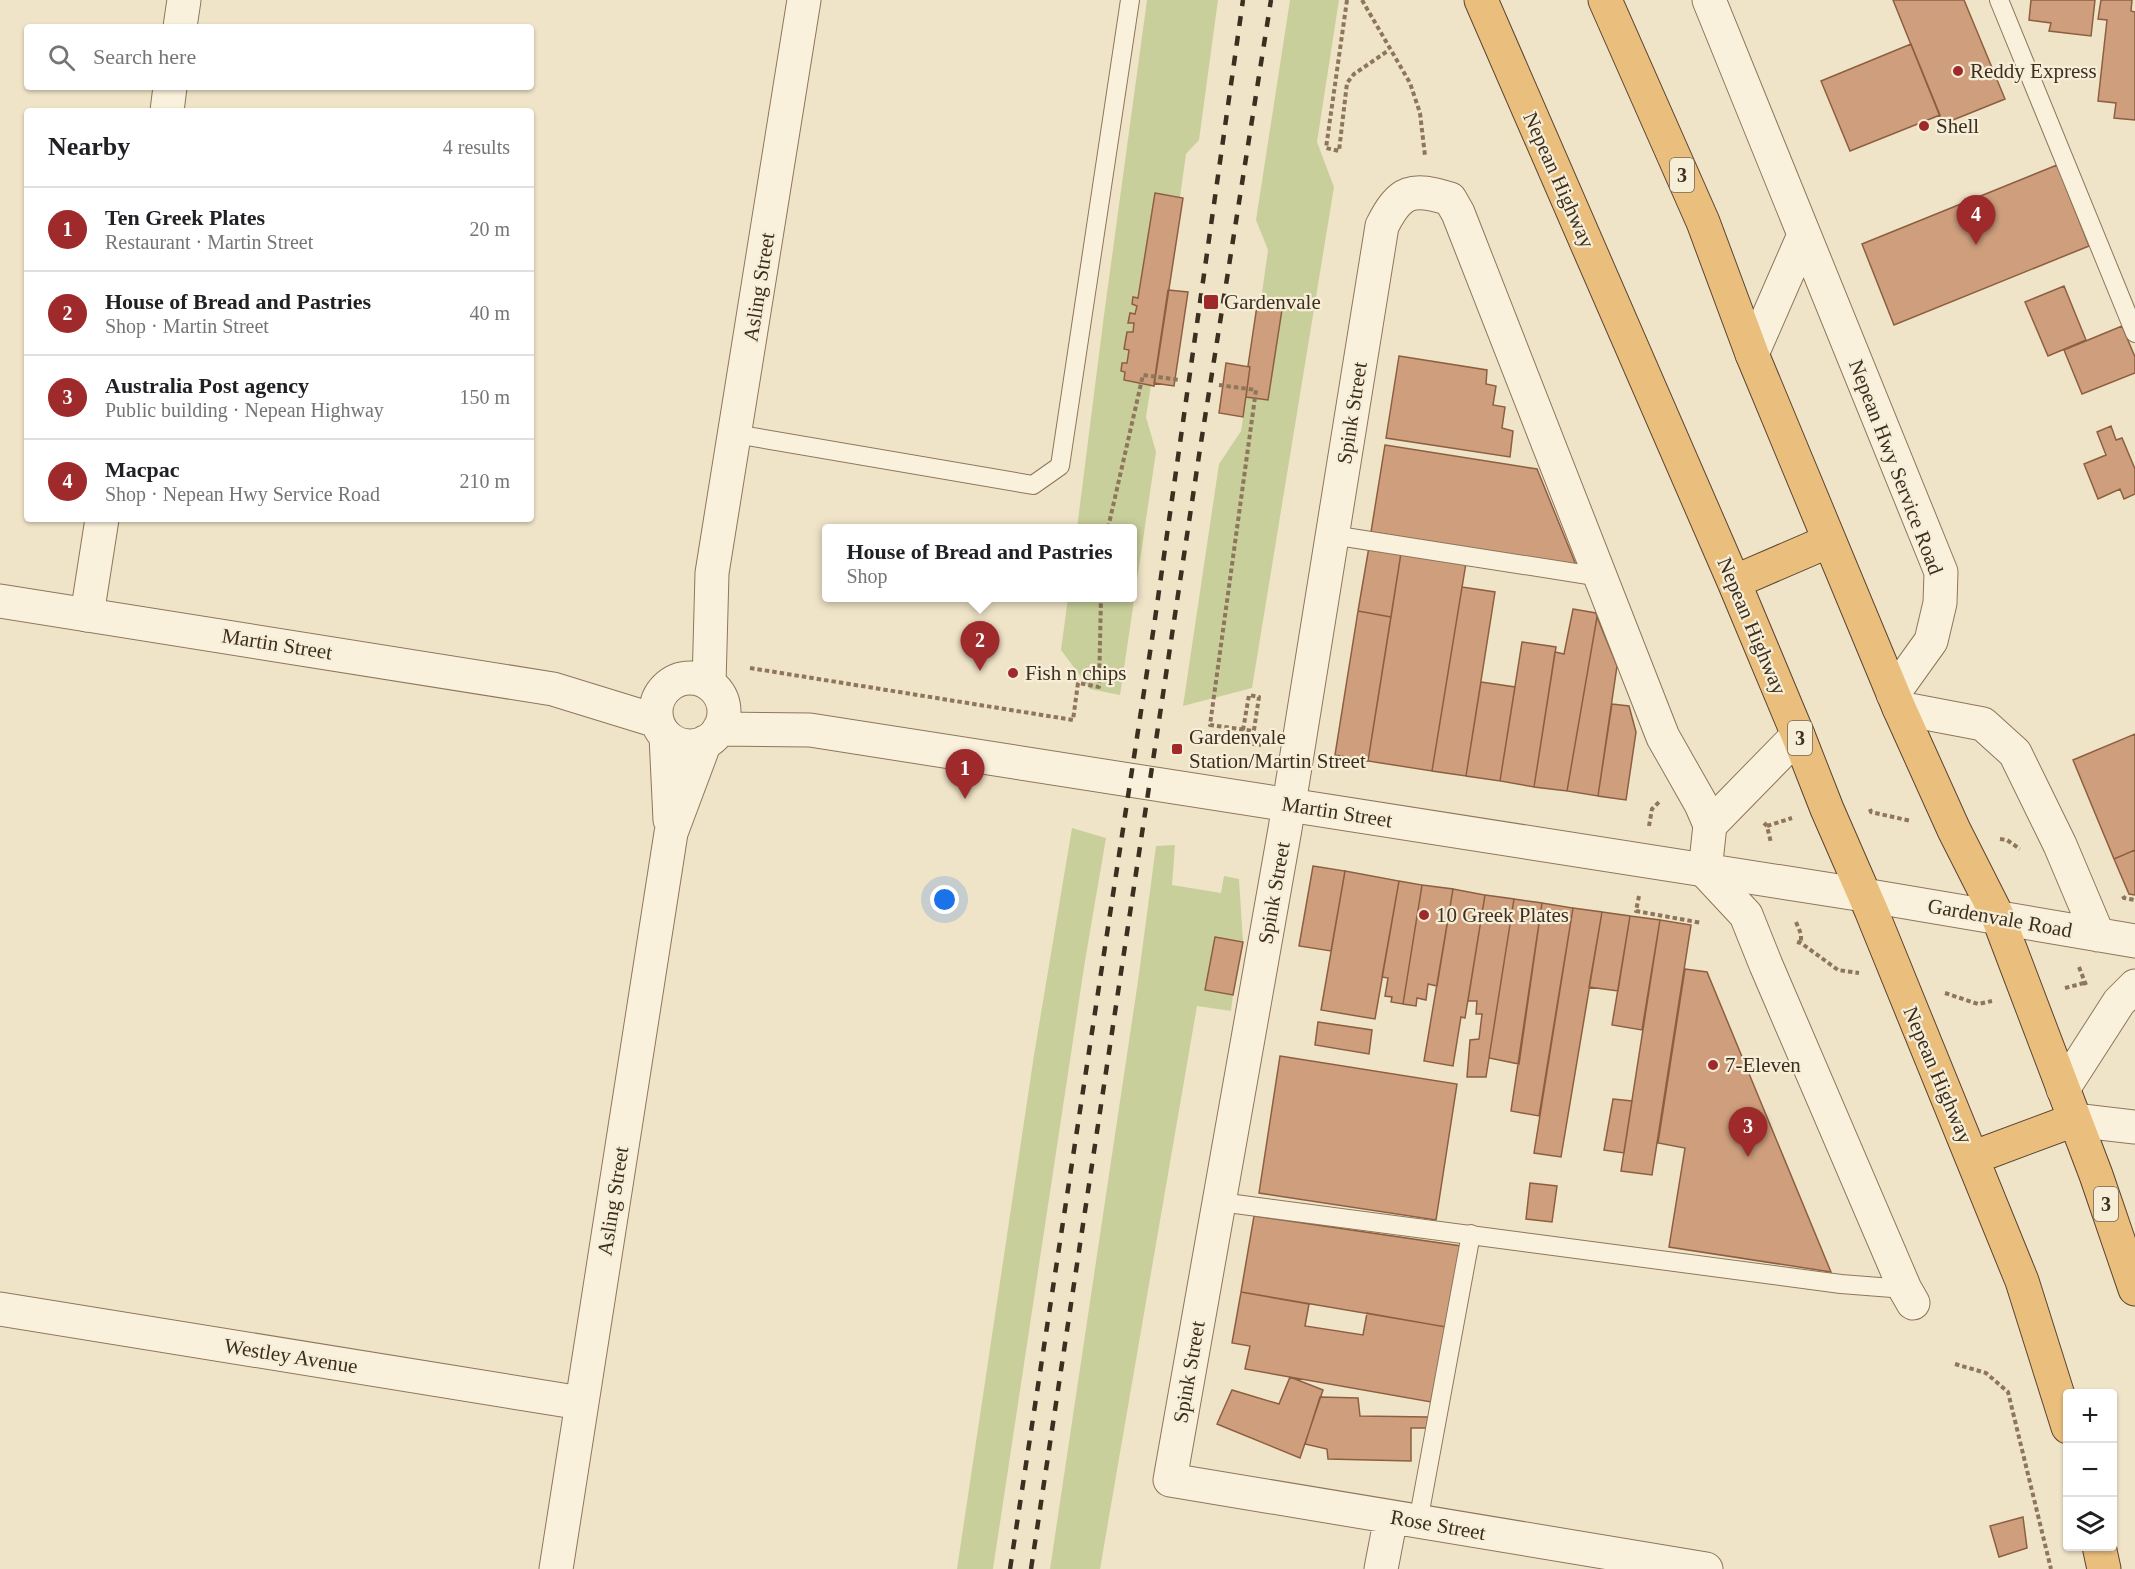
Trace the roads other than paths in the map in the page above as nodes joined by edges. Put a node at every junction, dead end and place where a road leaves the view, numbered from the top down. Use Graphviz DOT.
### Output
graph roads {
  1 [pos="184,0"];
  2 [pos="804,0"];
  3 [pos="1130,0"];
  4 [pos="1481,0"];
  5 [pos="1605,0"];
  6 [pos="1709,0"];
  7 [pos="1999,0"];
  8 [pos="180,24"];
  9 [pos="170,90"];
  10 [pos="166,108"];
  11 [pos="1804,235"];
  12 [pos="2135,333"];
  13 [pos="1752,354"];
  14 [pos="735,434"];
  15 [pos="102,522"];
  16 [pos="1332,536"];
  17 [pos="1829,541"];
  18 [pos="1600,577"];
  19 [pos="1734,582"];
  20 [pos="0,601"];
  21 [pos="87,615"];
  22 [pos="1896,701"];
  23 [pos="690,710"];
  24 [pos="1798,735"];
  25 [pos="1288,805"];
  26 [pos="1710,825"];
  27 [pos="1705,871"];
  28 [pos="1864,895"];
  29 [pos="1998,917"];
  30 [pos="2098,935"];
  31 [pos="2135,941"];
  32 [pos="2135,986"];
  33 [pos="2063,1089"];
  34 [pos="2074,1120"];
  35 [pos="2135,1127"];
  36 [pos="1972,1158"];
  37 [pos="1220,1202"];
  38 [pos="1471,1234"];
  39 [pos="2135,1289"];
  40 [pos="1909,1296"];
  41 [pos="0,1309"];
  42 [pos="581,1403"];
  43 [pos="2063,1415"];
  44 [pos="1170,1480"];
  45 [pos="1404,1520"];
  46 [pos="2100,1551"];
  47 [pos="556,1569"];
  48 [pos="1381,1569"];
  49 [pos="1706,1569"];
  50 [pos="2104,1569"];
  1 -- 8 [label="street"];
  2 -- 14 [label="street, Asling Street"];
  3 -- 14 [label="lane"];
  4 -- 19 [label="highway, Nepean Highway / 3"];
  5 -- 13 [label="highway, 3"];
  6 -- 11 [label="street, Nepean Hwy Service Road"];
  7 -- 12 [label="lane"];
  9 -- 10 [label="street"];
  11 -- 13 [label="street"];
  11 -- 22 [label="street, Nepean Hwy Service Road"];
  13 -- 17 [label="highway, 3"];
  14 -- 23 [label="street, Asling Street"];
  15 -- 21 [label="street"];
  16 -- 18 [label="lane"];
  16 -- 18 [label="street, Spink Street"];
  16 -- 25 [label="street, Spink Street"];
  17 -- 19 [label="highway"];
  17 -- 22 [label="highway, 3"];
  18 -- 26 [label="street"];
  19 -- 24 [label="highway, Nepean Highway / 3"];
  20 -- 21 [label="street, Martin Street"];
  21 -- 23 [label="street, Martin Street"];
  22 -- 29 [label="highway, 3"];
  22 -- 30 [label="street"];
  23 -- 25 [label="street, Martin Street"];
  23 -- 42 [label="street, Asling Street"];
  24 -- 26 [label="street"];
  24 -- 28 [label="highway, Nepean Highway / 3"];
  25 -- 27 [label="street, Martin Street"];
  25 -- 37 [label="street, Spink Street"];
  26 -- 27 [label="street"];
  27 -- 28 [label="street, Martin Street"];
  27 -- 40 [label="street"];
  28 -- 29 [label="street, Gardenvale Road"];
  28 -- 36 [label="highway, Nepean Highway / 3"];
  29 -- 30 [label="street, Gardenvale Road"];
  29 -- 33 [label="highway, 3"];
  30 -- 31 [label="street, Gardenvale Road"];
  32 -- 33 [label="street"];
  33 -- 34 [label="highway, 3"];
  34 -- 35 [label="street"];
  34 -- 36 [label="highway"];
  34 -- 39 [label="highway, 3"];
  36 -- 43 [label="highway, Nepean Highway / 3"];
  37 -- 38 [label="lane"];
  37 -- 44 [label="street, Spink Street"];
  38 -- 40 [label="lane"];
  38 -- 45 [label="lane"];
  41 -- 42 [label="street, Westley Avenue"];
  42 -- 47 [label="street, Asling Street"];
  44 -- 45 [label="street, Rose Street"];
  45 -- 48 [label="street"];
  45 -- 49 [label="street, Rose Street"];
  46 -- 50 [label="highway"];
}
